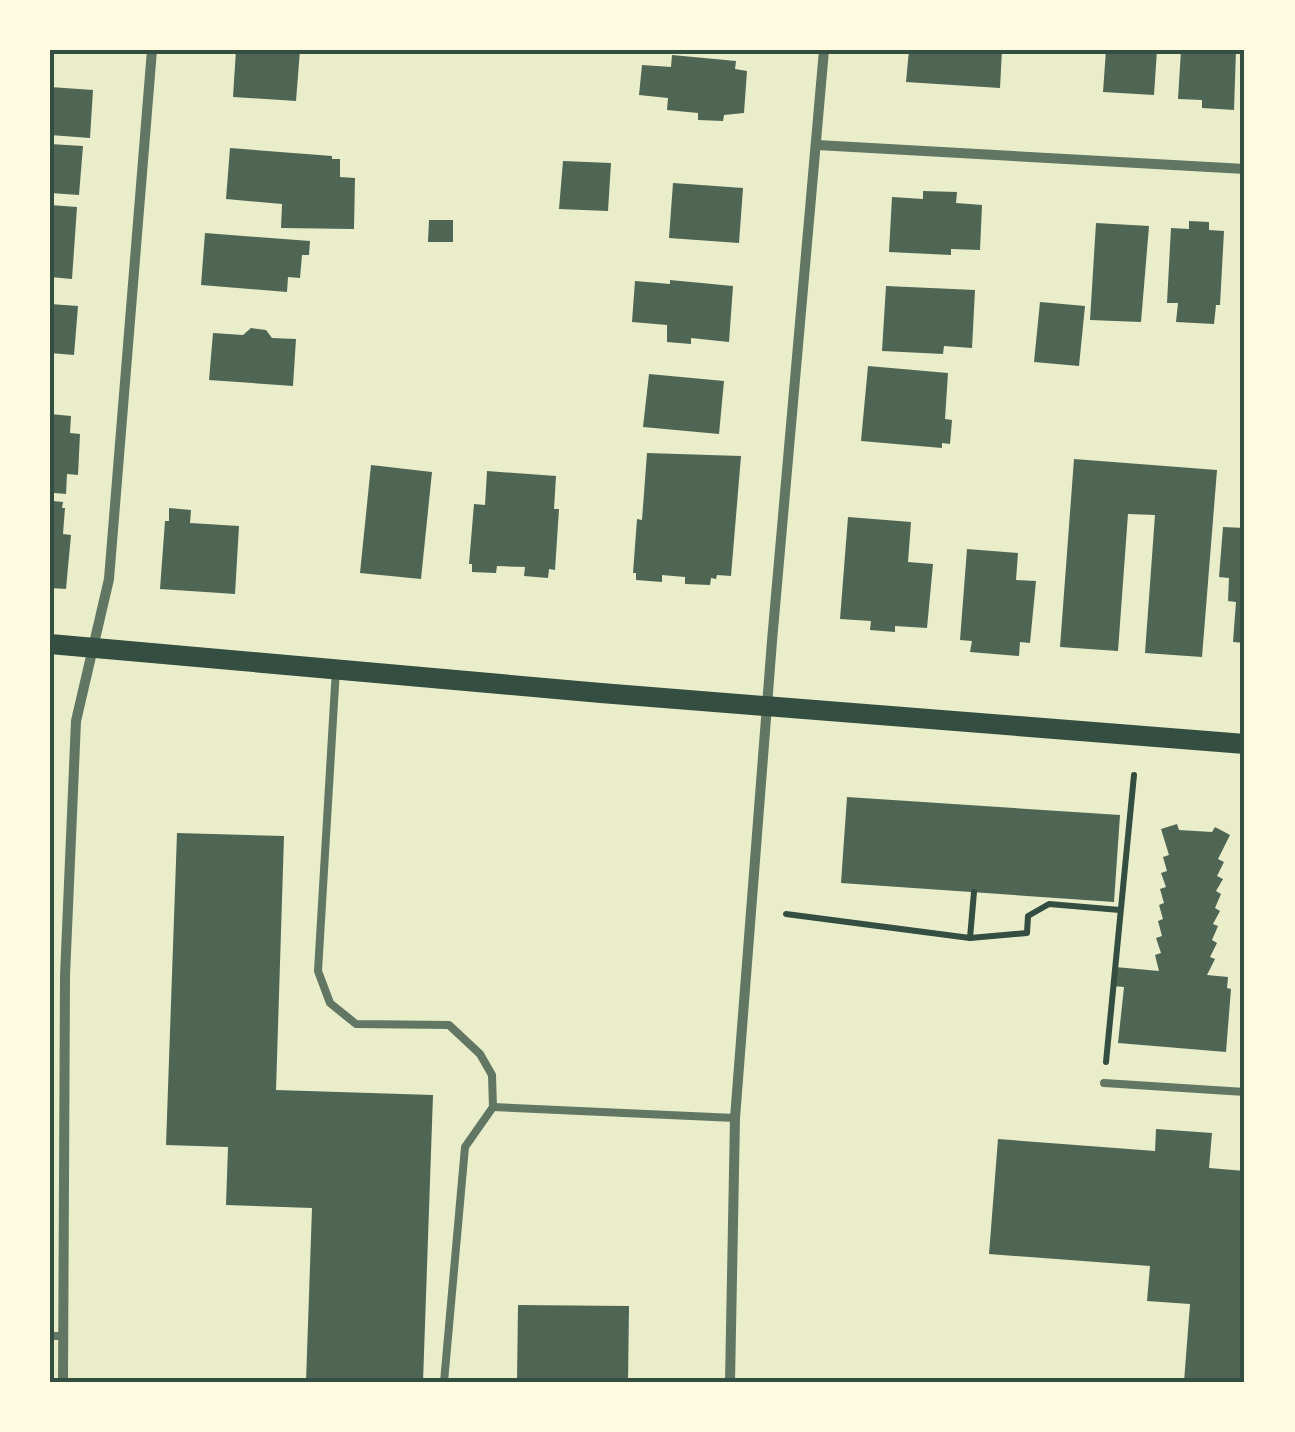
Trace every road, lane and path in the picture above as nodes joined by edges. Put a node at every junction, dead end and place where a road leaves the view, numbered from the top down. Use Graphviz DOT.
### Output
graph roads {
  1 [pos="152,50"];
  2 [pos="824,50"];
  3 [pos="817,145"];
  4 [pos="1245,169"];
  5 [pos="50,644"];
  6 [pos="94,648"];
  7 [pos="336,669"];
  8 [pos="766,706"];
  9 [pos="1245,744"];
  10 [pos="1134,775"];
  11 [pos="974,892"];
  12 [pos="1120,910"];
  13 [pos="786,914"];
  14 [pos="970,938"];
  15 [pos="1104,1083"];
  16 [pos="1245,1092"];
  17 [pos="493,1107"];
  18 [pos="736,1118"];
  19 [pos="56,1336"];
  20 [pos="63,1382"];
  21 [pos="444,1382"];
  22 [pos="730,1382"];
  1 -- 6 [label="street"];
  2 -- 3 [label="street"];
  3 -- 4 [label="street"];
  3 -- 8 [label="street"];
  5 -- 6 [label="main road"];
  6 -- 7 [label="main road"];
  6 -- 19 [label="street"];
  7 -- 8 [label="main road"];
  7 -- 17 [label="lane"];
  8 -- 9 [label="main road"];
  8 -- 18 [label="street"];
  10 -- 12 [label="path"];
  11 -- 14 [label="path"];
  12 -- 14 [label="path"];
  12 -- 15 [label="path"];
  13 -- 14 [label="path"];
  15 -- 16 [label="lane"];
  17 -- 18 [label="lane"];
  17 -- 21 [label="lane"];
  18 -- 22 [label="street"];
  19 -- 20 [label="street"];
}
